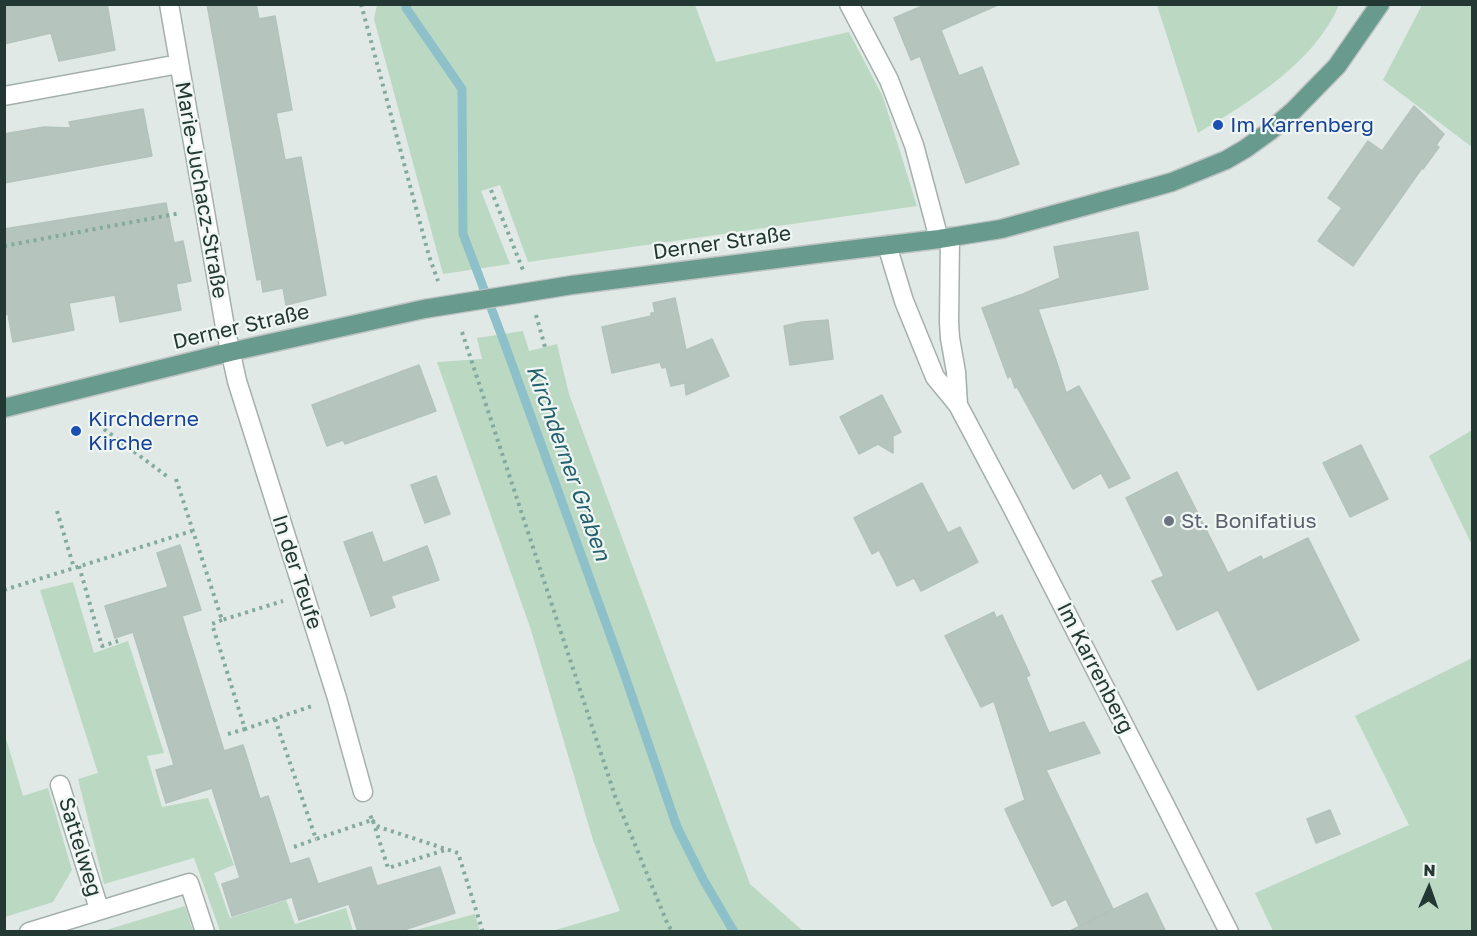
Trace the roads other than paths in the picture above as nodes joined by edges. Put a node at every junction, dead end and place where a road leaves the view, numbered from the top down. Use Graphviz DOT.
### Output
graph roads {
  1 [pos="169,4"];
  2 [pos="849,4"];
  3 [pos="1380,4"];
  4 [pos="179,64"];
  5 [pos="4,96"];
  6 [pos="945,238"];
  7 [pos="887,245"];
  8 [pos="230,352"];
  9 [pos="958,405"];
  10 [pos="4,408"];
  11 [pos="60,785"];
  12 [pos="363,792"];
  13 [pos="99,909"];
  14 [pos="29,932"];
  15 [pos="205,932"];
  16 [pos="1229,932"];
  1 -- 4 [label="street, Marie-Juchacz-Straße"];
  2 -- 6 [label="street, Im Karrenberg"];
  3 -- 6 [label="main road, Derner Straße"];
  4 -- 5 [label="street, Marie-Juchacz-Straße"];
  4 -- 8 [label="street, Marie-Juchacz-Straße"];
  6 -- 7 [label="main road, Derner Straße"];
  6 -- 9 [label="street, Im Karrenberg"];
  7 -- 8 [label="main road, Derner Straße"];
  7 -- 9 [label="street, Im Karrenberg"];
  8 -- 10 [label="main road, Derner Straße"];
  8 -- 12 [label="street, In der Teufe"];
  9 -- 16 [label="street, Im Karrenberg"];
  11 -- 13 [label="street, Sattelweg"];
  13 -- 14 [label="street, Sattelweg"];
  13 -- 15 [label="street, Sattelweg"];
}
